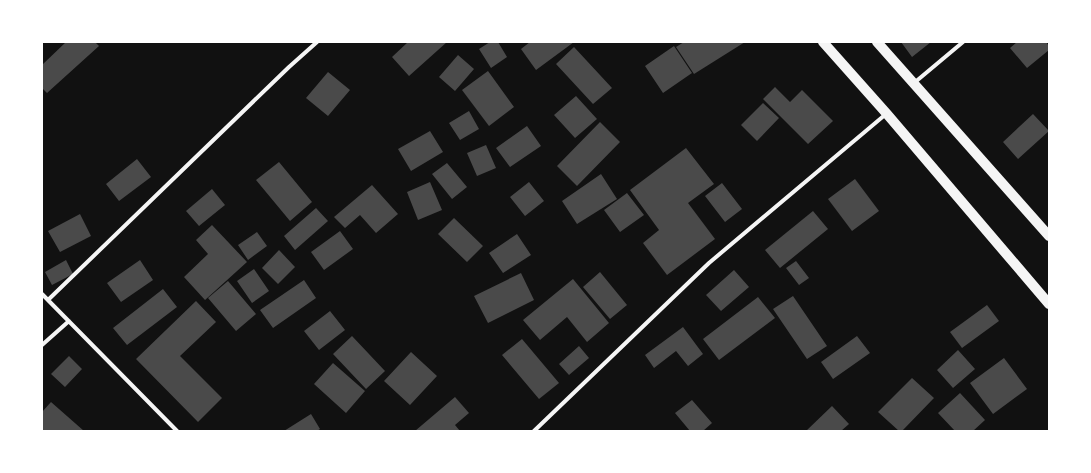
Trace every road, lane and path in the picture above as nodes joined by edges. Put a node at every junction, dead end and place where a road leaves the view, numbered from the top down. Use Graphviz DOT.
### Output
graph roads {
  1 [pos="317,42"];
  2 [pos="823,42"];
  3 [pos="876,42"];
  4 [pos="963,42"];
  5 [pos="914,83"];
  6 [pos="887,114"];
  7 [pos="1049,236"];
  8 [pos="42,294"];
  9 [pos="48,300"];
  10 [pos="1049,304"];
  11 [pos="68,321"];
  12 [pos="42,344"];
  13 [pos="177,431"];
  14 [pos="534,431"];
  1 -- 9 [label="street"];
  2 -- 6 [label="main road"];
  3 -- 5 [label="main road"];
  4 -- 5 [label="street"];
  5 -- 7 [label="main road"];
  6 -- 10 [label="main road"];
  6 -- 14 [label="street"];
  8 -- 9 [label="street"];
  9 -- 11 [label="street"];
  11 -- 12 [label="street"];
  11 -- 13 [label="street"];
}
